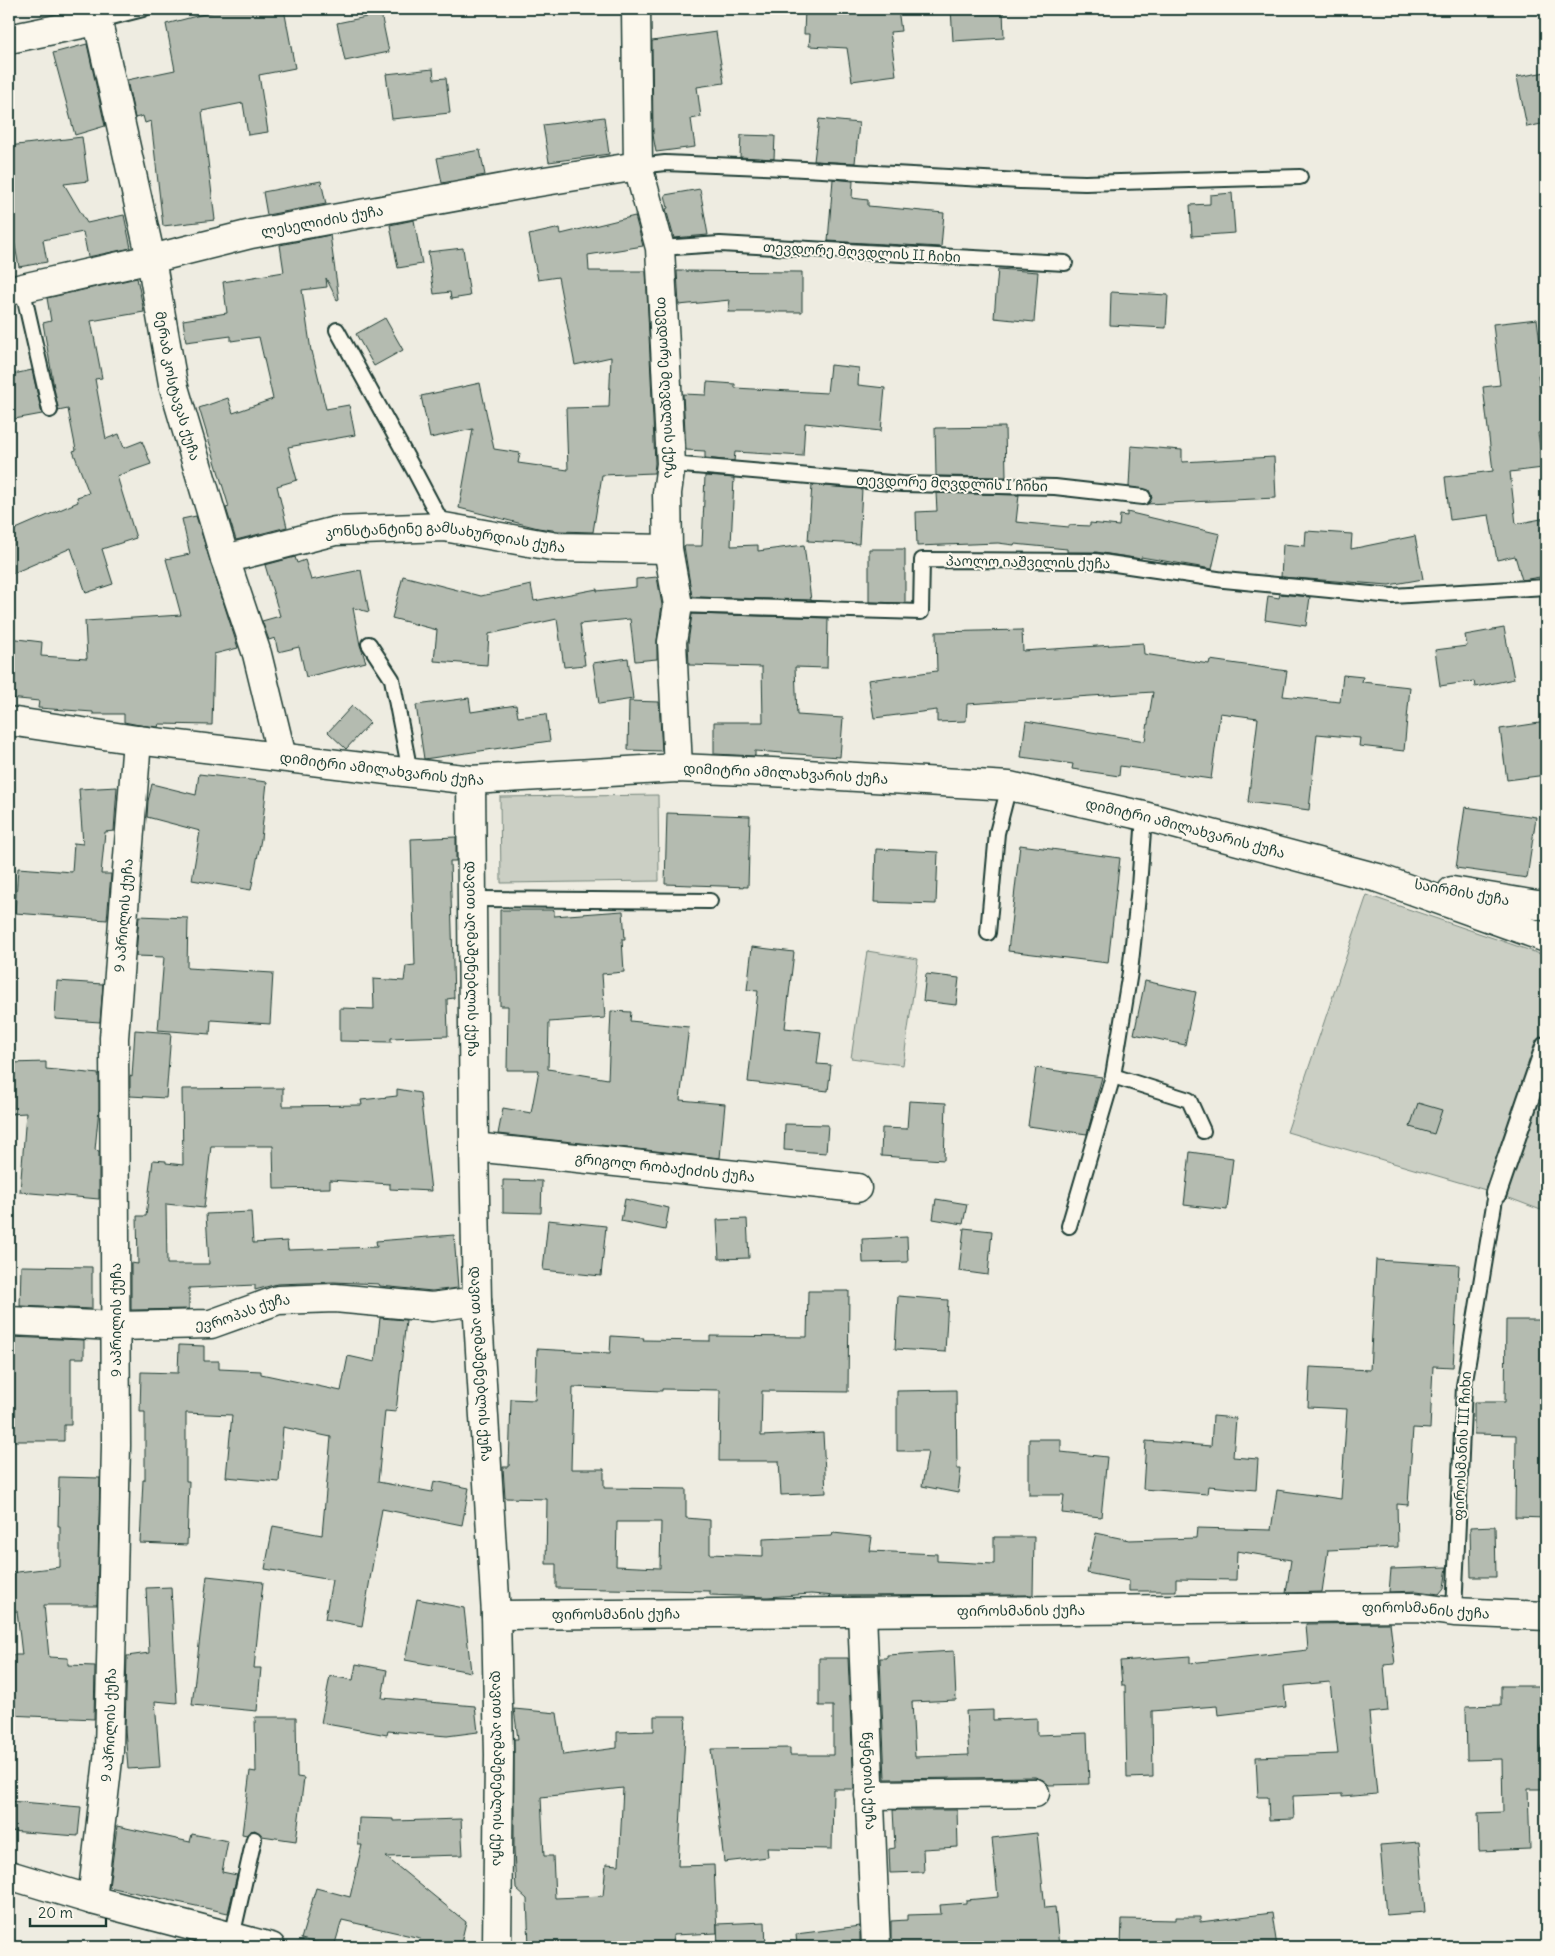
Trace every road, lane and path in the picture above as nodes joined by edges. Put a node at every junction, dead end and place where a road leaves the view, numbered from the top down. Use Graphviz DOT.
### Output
graph roads {
  1 [pos="143,9"];
  2 [pos="636,9"];
  3 [pos="95,15"];
  4 [pos="9,39"];
  5 [pos="638,166"];
  6 [pos="1300,177"];
  7 [pos="660,248"];
  8 [pos="150,259"];
  9 [pos="1065,263"];
  10 [pos="15,289"];
  11 [pos="337,330"];
  12 [pos="50,410"];
  13 [pos="671,464"];
  14 [pos="1143,497"];
  15 [pos="444,527"];
  16 [pos="668,549"];
  17 [pos="225,559"];
  18 [pos="1546,587"];
  19 [pos="678,605"];
  20 [pos="369,644"];
  21 [pos="9,722"];
  22 [pos="137,740"];
  23 [pos="282,757"];
  24 [pos="678,768"];
  25 [pos="410,772"];
  26 [pos="471,780"];
  27 [pos="1009,786"];
  28 [pos="1144,816"];
  29 [pos="1378,878"];
  30 [pos="472,899"];
  31 [pos="710,901"];
  32 [pos="1546,905"];
  33 [pos="988,933"];
  34 [pos="1546,938"];
  35 [pos="1546,1047"];
  36 [pos="1113,1076"];
  37 [pos="1203,1131"];
  38 [pos="474,1147"];
  39 [pos="857,1188"];
  40 [pos="1496,1193"];
  41 [pos="1069,1226"];
  42 [pos="477,1301"];
  43 [pos="9,1321"];
  44 [pos="116,1326"];
  45 [pos="862,1612"];
  46 [pos="1454,1612"];
  47 [pos="496,1615"];
  48 [pos="1546,1616"];
  49 [pos="1035,1793"];
  50 [pos="869,1795"];
  51 [pos="254,1839"];
  52 [pos="9,1875"];
  53 [pos="92,1900"];
  54 [pos="232,1937"];
  55 [pos="271,1947"];
  56 [pos="497,1947"];
  57 [pos="876,1947"];
  1 -- 3 [label="lane"];
  2 -- 5 [label="street, თევდორე მღვდლის ქუჩა"];
  3 -- 4 [label="street"];
  3 -- 8 [label="street, მერაბ კოსტავას ქუჩა"];
  5 -- 6 [label="lane"];
  5 -- 7 [label="street, თევდორე მღვდლის ქუჩა"];
  5 -- 8 [label="street, ლესელიძის ქუჩა"];
  7 -- 9 [label="lane, თევდორე მღვდლის II ჩიხი"];
  7 -- 13 [label="street, თევდორე მღვდლის ქუჩა"];
  8 -- 10 [label="street, ლესელიძის ქუჩა"];
  8 -- 17 [label="street, მერაბ კოსტავას ქუჩა"];
  10 -- 12 [label="lane"];
  11 -- 15 [label="lane"];
  13 -- 14 [label="lane, თევდორე მღვდლის I ჩიხი"];
  13 -- 16 [label="street, თევდორე მღვდლის ქუჩა"];
  15 -- 16 [label="street, კონსტანტინე გამსახურდიას ქუჩა"];
  15 -- 17 [label="street, კონსტანტინე გამსახურდიას ქუჩა"];
  16 -- 19 [label="street, თევდორე მღვდლის ქუჩა"];
  17 -- 23 [label="street, მერაბ კოსტავას ქუჩა"];
  18 -- 19 [label="lane, პაოლო იაშვილის ქუჩა"];
  19 -- 24 [label="street, თევდორე მღვდლის ქუჩა"];
  20 -- 25 [label="lane"];
  21 -- 22 [label="street, დიმიტრი ამილახვარის ქუჩა"];
  22 -- 23 [label="street, დიმიტრი ამილახვარის ქუჩა"];
  22 -- 44 [label="street, 9 აპრილის ქუჩა"];
  23 -- 25 [label="street, დიმიტრი ამილახვარის ქუჩა"];
  24 -- 26 [label="street, დიმიტრი ამილახვარის ქუჩა"];
  24 -- 27 [label="street, დიმიტრი ამილახვარის ქუჩა"];
  25 -- 26 [label="street, დიმიტრი ამილახვარის ქუჩა"];
  26 -- 30 [label="street, დავით აღმაშენებლის ქუჩა"];
  27 -- 28 [label="street, დიმიტრი ამილახვარის ქუჩა"];
  27 -- 33 [label="lane"];
  28 -- 29 [label="street, დიმიტრი ამილახვარის ქუჩა"];
  28 -- 36 [label="lane"];
  29 -- 32 [label="street, საირმის ქუჩა"];
  29 -- 34 [label="street, დიმიტრი ამილახვარის ქუჩა"];
  30 -- 31 [label="lane"];
  30 -- 38 [label="street, დავით აღმაშენებლის ქუჩა"];
  35 -- 40 [label="street"];
  36 -- 37 [label="lane"];
  36 -- 41 [label="lane"];
  38 -- 39 [label="street, გრიგოლ რობაქიძის ქუჩა"];
  38 -- 42 [label="street, დავით აღმაშენებლის ქუჩა"];
  40 -- 46 [label="lane, ფიროსმანის III ჩიხი"];
  42 -- 44 [label="street, ევროპას ქუჩა"];
  42 -- 47 [label="street, დავით აღმაშენებლის ქუჩა"];
  43 -- 44 [label="street, ევროპას ქუჩა"];
  44 -- 53 [label="street, 9 აპრილის ქუჩა"];
  45 -- 46 [label="street, ფიროსმანის ქუჩა"];
  45 -- 47 [label="street, ფიროსმანის ქუჩა"];
  45 -- 50 [label="street, წყნეთის ქუჩა"];
  46 -- 48 [label="street, ფიროსმანის ქუჩა"];
  47 -- 56 [label="street, დავით აღმაშენებლის ქუჩა"];
  49 -- 50 [label="street"];
  50 -- 57 [label="street, წყნეთის ქუჩა"];
  51 -- 54 [label="lane"];
  52 -- 53 [label="street"];
  53 -- 54 [label="street"];
  54 -- 55 [label="street"];
}
